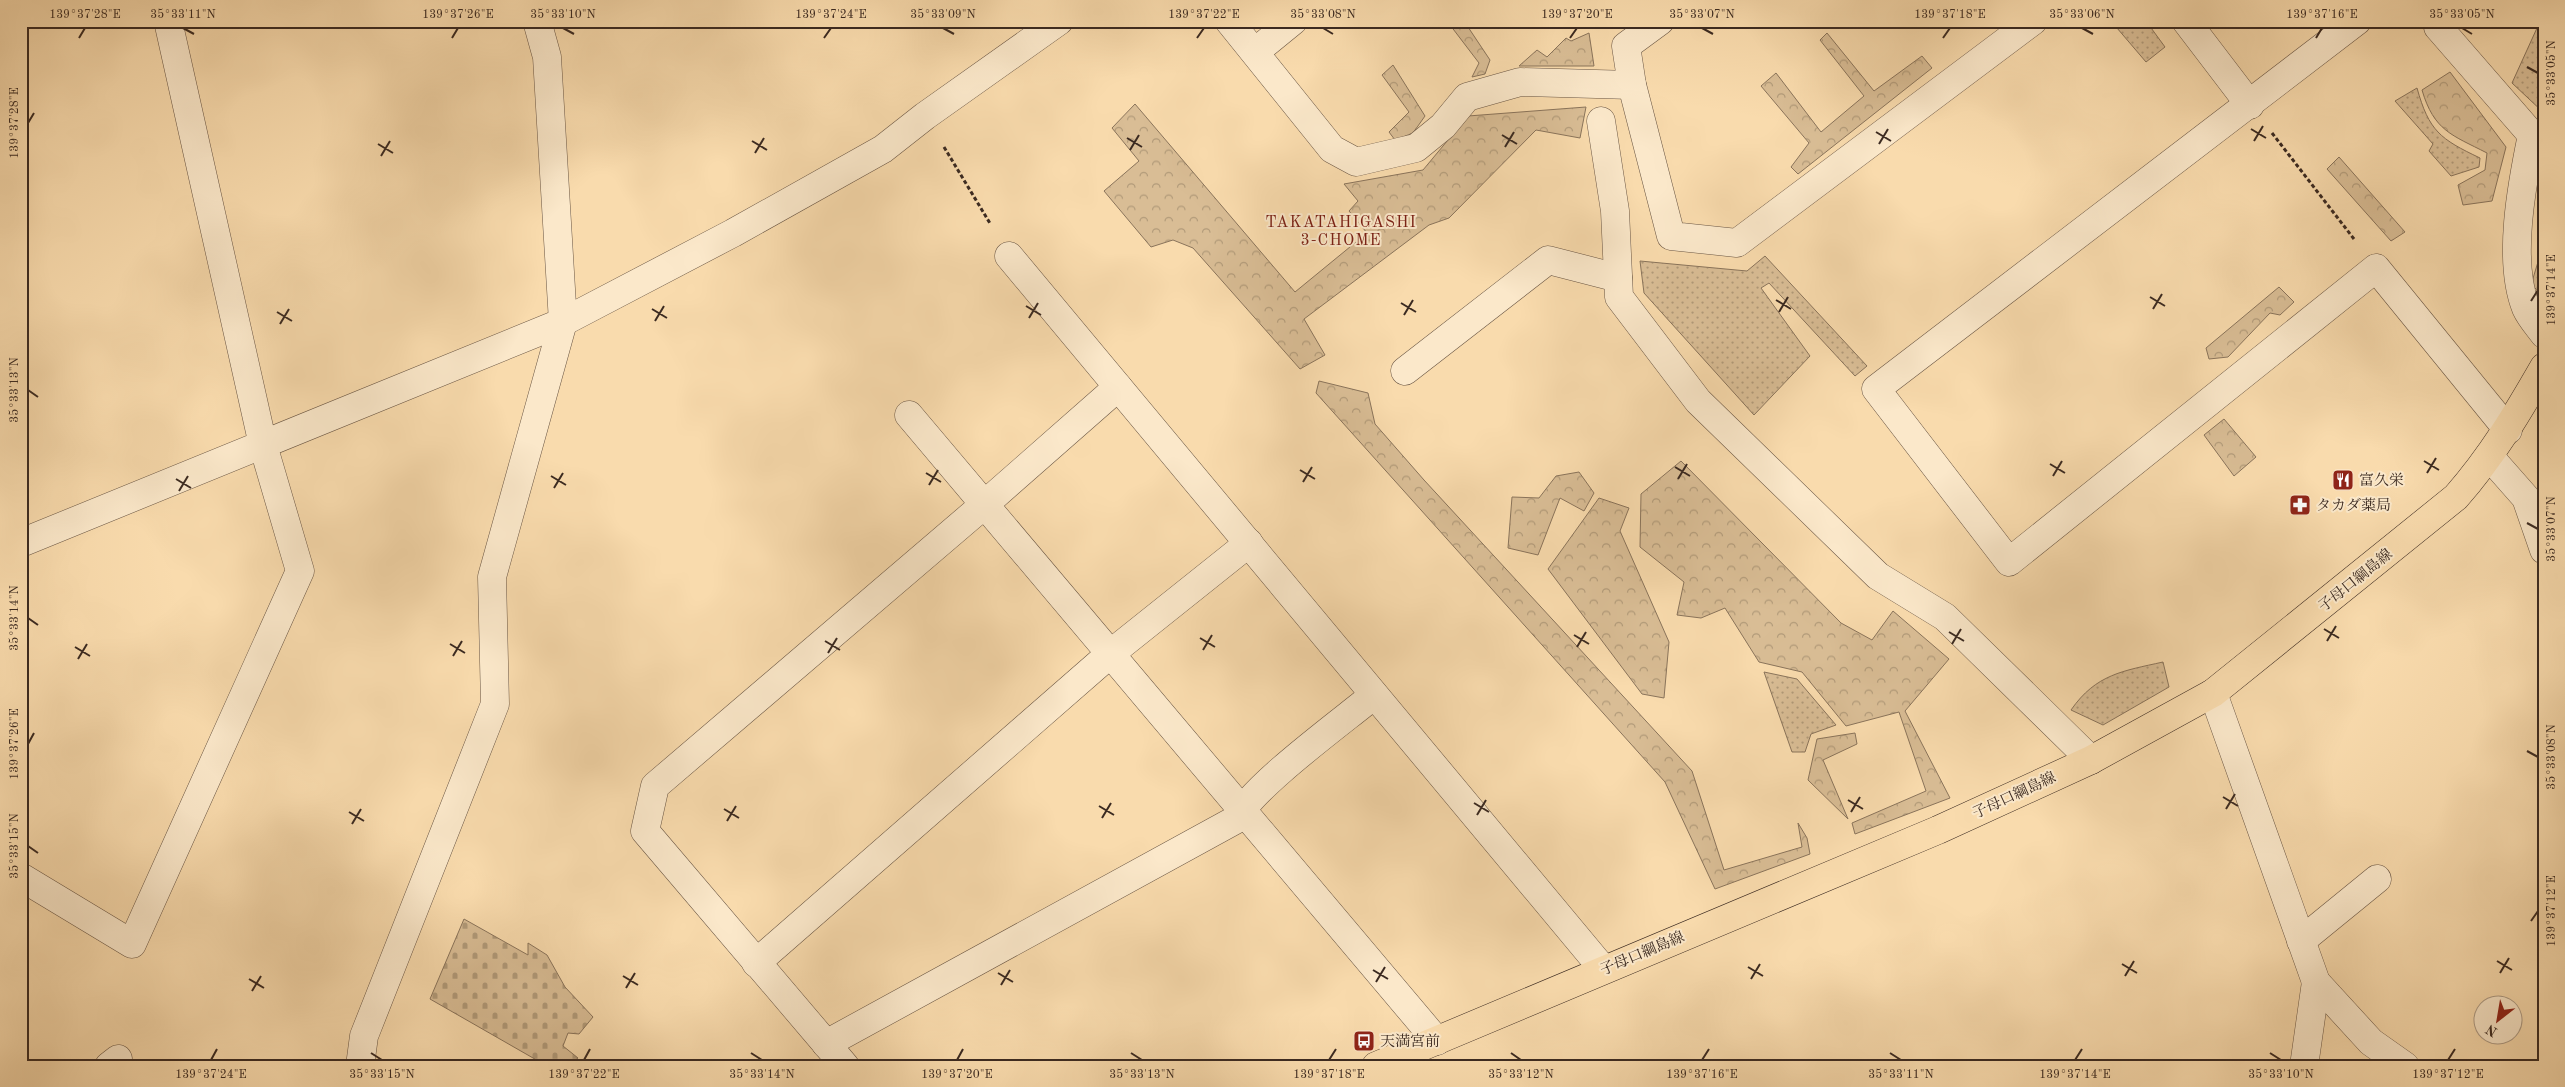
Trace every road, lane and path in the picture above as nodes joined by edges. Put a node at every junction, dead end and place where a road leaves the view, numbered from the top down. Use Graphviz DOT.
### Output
graph roads {
  1 [pos="168,21"];
  2 [pos="1059,21"];
  3 [pos="1229,21"];
  4 [pos="1293,21"];
  5 [pos="1660,21"];
  6 [pos="2033,21"];
  7 [pos="2186,21"];
  8 [pos="2357,21"];
  9 [pos="539,22"];
  10 [pos="2438,27"];
  11 [pos="1255,52"];
  12 [pos="1632,85"];
  13 [pos="2250,105"];
  14 [pos="925,116"];
  15 [pos="1601,121"];
  16 [pos="2275,137"];
  17 [pos="2345,229"];
  18 [pos="1010,256"];
  19 [pos="1618,278"];
  20 [pos="563,322"];
  21 [pos="2544,334"];
  22 [pos="2544,366"];
  23 [pos="1405,371"];
  24 [pos="1118,386"];
  25 [pos="909,415"];
  26 [pos="2508,430"];
  27 [pos="263,445"];
  28 [pos="2489,456"];
  29 [pos="985,504"];
  30 [pos="21,543"];
  31 [pos="1249,543"];
  32 [pos="2544,550"];
  33 [pos="1110,654"];
  34 [pos="2213,693"];
  35 [pos="1374,695"];
  36 [pos="2091,760"];
  37 [pos="1241,810"];
  38 [pos="21,877"];
  39 [pos="2378,879"];
  40 [pos="2301,941"];
  41 [pos="756,963"];
  42 [pos="1603,969"];
  43 [pos="2316,982"];
  44 [pos="1437,1041"];
  45 [pos="826,1044"];
  46 [pos="360,1066"];
  47 [pos="845,1066"];
  48 [pos="1376,1066"];
  49 [pos="2304,1066"];
  50 [pos="2406,1066"];
  1 -- 27 [label="street"];
  2 -- 14 [label="street"];
  3 -- 11 [label="street"];
  4 -- 11 [label="street"];
  5 -- 12 [label="street"];
  6 -- 12 [label="street"];
  7 -- 13 [label="street"];
  8 -- 13 [label="street"];
  9 -- 20 [label="street"];
  10 -- 21 [label="street"];
  11 -- 12 [label="street"];
  13 -- 26 [label="street"];
  14 -- 18 [label="path"];
  14 -- 20 [label="street"];
  15 -- 19 [label="street"];
  16 -- 17 [label="path"];
  18 -- 24 [label="street"];
  19 -- 23 [label="street"];
  19 -- 36 [label="street"];
  20 -- 27 [label="street"];
  20 -- 46 [label="street"];
  22 -- 26 [label="main road, 子母口綱島線"];
  24 -- 29 [label="street"];
  24 -- 31 [label="street"];
  25 -- 29 [label="street"];
  26 -- 28 [label="main road, 子母口綱島線"];
  27 -- 30 [label="street"];
  27 -- 38 [label="street"];
  28 -- 32 [label="street"];
  28 -- 34 [label="main road, 子母口綱島線"];
  29 -- 33 [label="street"];
  29 -- 41 [label="street"];
  31 -- 33 [label="street"];
  31 -- 35 [label="street"];
  33 -- 37 [label="street"];
  33 -- 41 [label="street"];
  34 -- 36 [label="main road, 子母口綱島線"];
  34 -- 40 [label="street"];
  35 -- 37 [label="street"];
  35 -- 42 [label="street"];
  36 -- 42 [label="main road, 子母口綱島線"];
  37 -- 44 [label="street"];
  37 -- 45 [label="street"];
  39 -- 40 [label="street"];
  40 -- 43 [label="street"];
  41 -- 45 [label="street"];
  42 -- 44 [label="main road, 子母口綱島線"];
  43 -- 49 [label="street"];
  43 -- 50 [label="street"];
  44 -- 48 [label="main road, 子母口綱島線"];
  45 -- 47 [label="street"];
}
